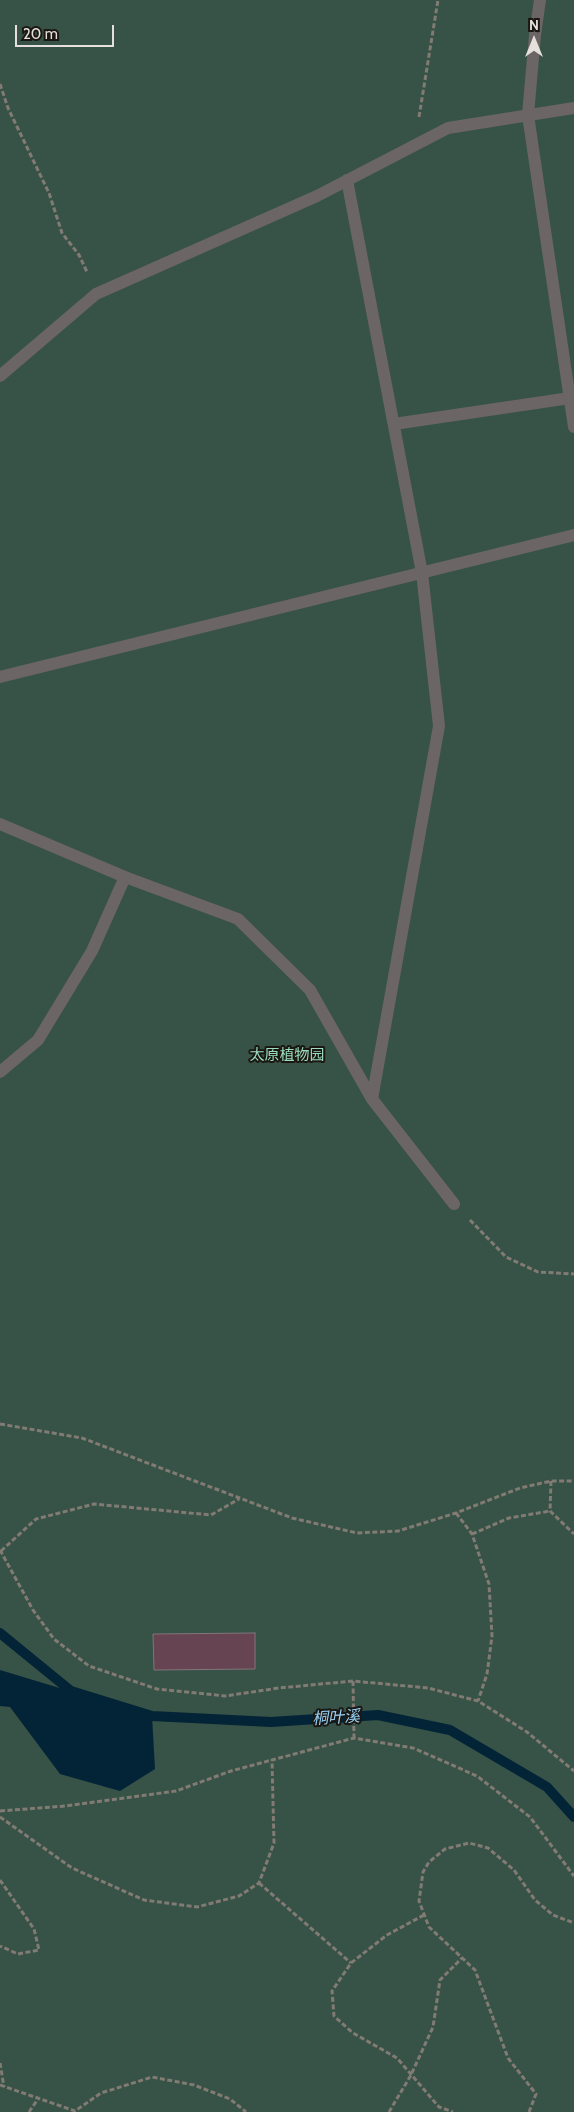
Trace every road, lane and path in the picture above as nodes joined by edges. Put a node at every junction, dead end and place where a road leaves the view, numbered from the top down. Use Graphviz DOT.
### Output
graph roads {
  1 [pos="438,0"];
  2 [pos="540,0"];
  3 [pos="0,84"];
  4 [pos="574,108"];
  5 [pos="528,115"];
  6 [pos="414,145"];
  7 [pos="347,180"];
  8 [pos="96,294"];
  9 [pos="0,376"];
  10 [pos="570,398"];
  11 [pos="394,424"];
  12 [pos="574,427"];
  13 [pos="574,536"];
  14 [pos="422,573"];
  15 [pos="0,677"];
  16 [pos="0,824"];
  17 [pos="125,877"];
  18 [pos="0,1072"];
  19 [pos="372,1099"];
  20 [pos="454,1204"];
  21 [pos="574,1274"];
  22 [pos="0,1424"];
  23 [pos="551,1481"];
  24 [pos="574,1481"];
  25 [pos="239,1498"];
  26 [pos="550,1511"];
  27 [pos="456,1513"];
  28 [pos="472,1534"];
  29 [pos="574,1534"];
  30 [pos="0,1550"];
  31 [pos="353,1682"];
  32 [pos="478,1701"];
  33 [pos="354,1738"];
  34 [pos="272,1760"];
  35 [pos="574,1771"];
  36 [pos="0,1811"];
  37 [pos="0,1817"];
  38 [pos="574,1876"];
  39 [pos="0,1880"];
  40 [pos="259,1883"];
  41 [pos="424,1915"];
  42 [pos="574,1923"];
  43 [pos="0,1946"];
  44 [pos="462,1958"];
  45 [pos="350,1963"];
  46 [pos="0,2064"];
  47 [pos="411,2075"];
  48 [pos="0,2085"];
  49 [pos="4,2087"];
  50 [pos="38,2099"];
  51 [pos="439,2106"];
  52 [pos="75,2111"];
  53 [pos="29,2112"];
  54 [pos="246,2112"];
  55 [pos="389,2112"];
  56 [pos="437,2112"];
  57 [pos="453,2112"];
  58 [pos="529,2112"];
  1 -- 6 [label="path"];
  2 -- 5 [label="lane"];
  3 -- 8 [label="path"];
  4 -- 5 [label="lane"];
  5 -- 6 [label="lane"];
  5 -- 10 [label="lane"];
  6 -- 7 [label="lane"];
  7 -- 8 [label="lane"];
  7 -- 11 [label="lane"];
  8 -- 9 [label="lane"];
  10 -- 11 [label="lane"];
  10 -- 12 [label="lane"];
  11 -- 14 [label="lane"];
  13 -- 14 [label="lane"];
  14 -- 15 [label="lane"];
  14 -- 19 [label="lane"];
  16 -- 17 [label="lane"];
  17 -- 18 [label="lane"];
  17 -- 19 [label="lane"];
  19 -- 20 [label="lane"];
  20 -- 21 [label="path"];
  22 -- 25 [label="path"];
  23 -- 24 [label="path"];
  23 -- 26 [label="path"];
  23 -- 27 [label="path"];
  25 -- 27 [label="path"];
  25 -- 30 [label="path"];
  26 -- 28 [label="path"];
  26 -- 29 [label="path"];
  27 -- 28 [label="path"];
  28 -- 32 [label="path"];
  30 -- 31 [label="path"];
  31 -- 32 [label="path"];
  31 -- 33 [label="path"];
  32 -- 35 [label="path"];
  33 -- 34 [label="path"];
  33 -- 38 [label="path"];
  34 -- 36 [label="path"];
  34 -- 40 [label="path"];
  37 -- 40 [label="path"];
  39 -- 43 [label="path"];
  40 -- 45 [label="path"];
  41 -- 42 [label="path"];
  41 -- 44 [label="path"];
  41 -- 45 [label="path"];
  44 -- 47 [label="path"];
  44 -- 58 [label="path"];
  45 -- 47 [label="path"];
  46 -- 49 [label="path"];
  47 -- 51 [label="path"];
  47 -- 55 [label="path"];
  48 -- 49 [label="path"];
  49 -- 50 [label="path"];
  50 -- 52 [label="path"];
  50 -- 53 [label="path"];
  51 -- 56 [label="path"];
  51 -- 57 [label="path"];
  52 -- 54 [label="path"];
}
